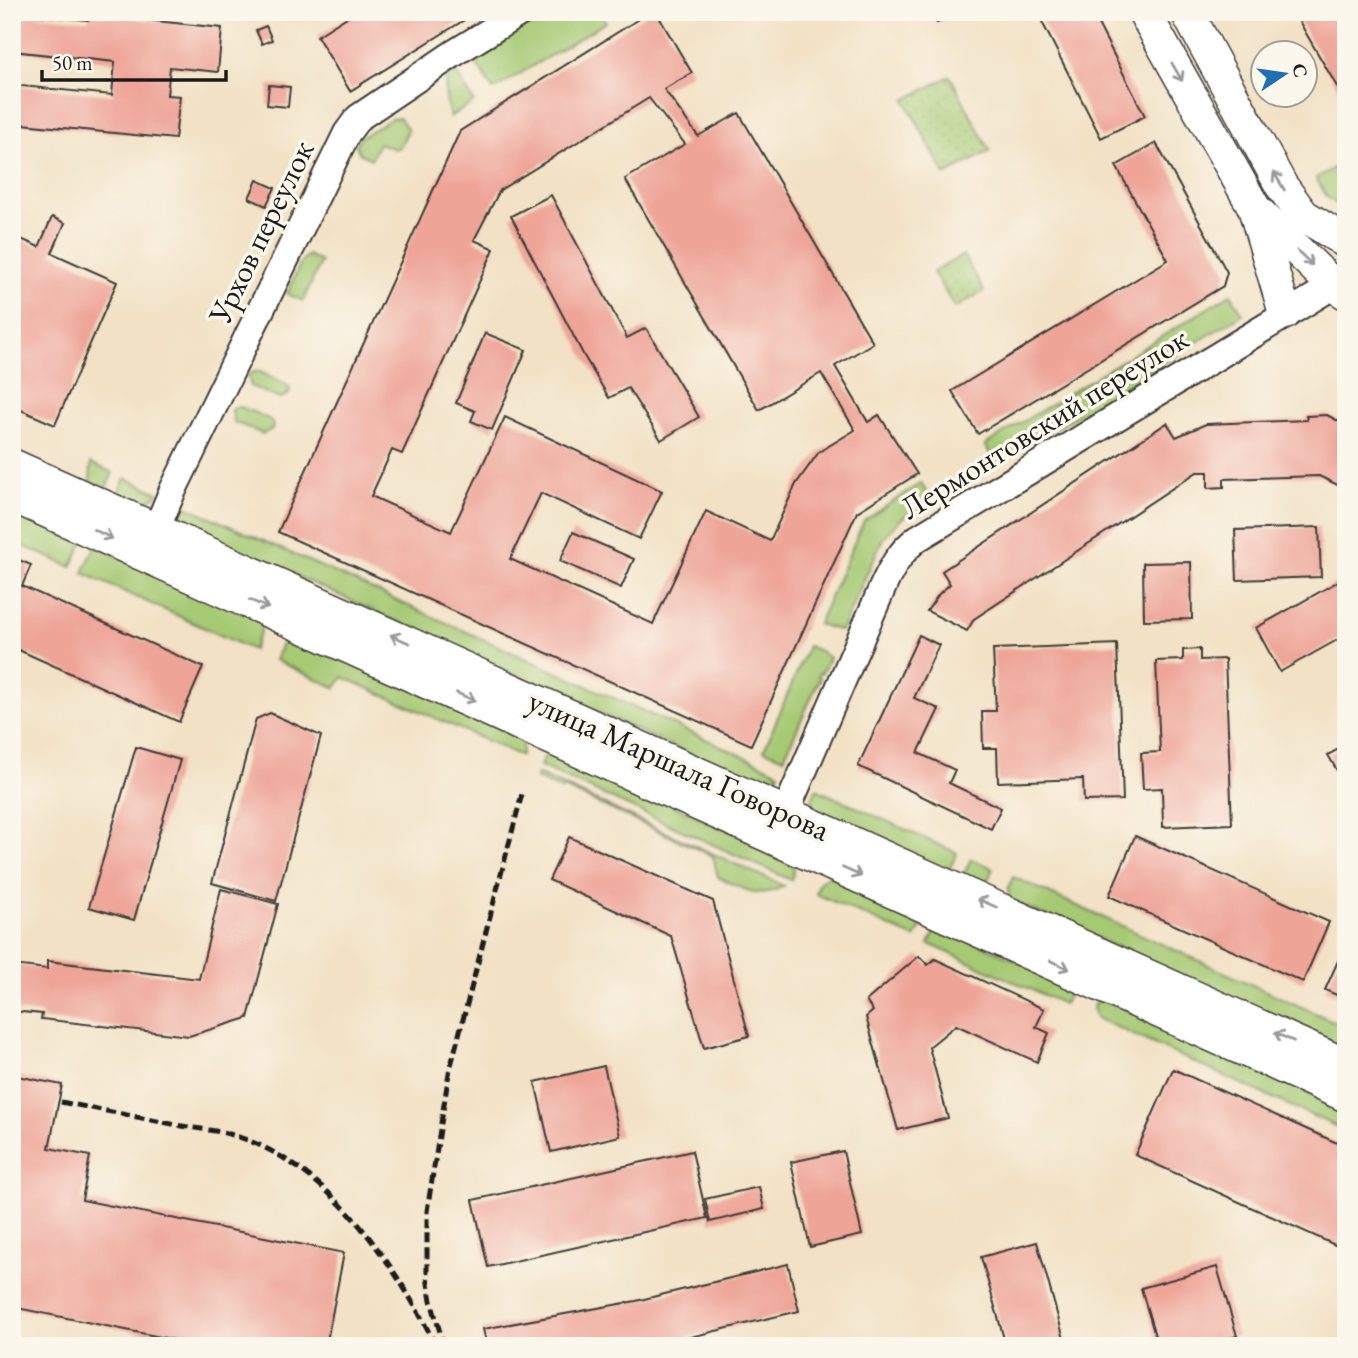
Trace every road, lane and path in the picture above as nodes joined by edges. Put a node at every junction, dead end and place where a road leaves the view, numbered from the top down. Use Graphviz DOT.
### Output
graph roads {
  1 [pos="521,12"];
  2 [pos="1144,12"];
  3 [pos="1187,12"];
  4 [pos="1255,209"];
  5 [pos="1346,243"];
  6 [pos="1342,285"];
  7 [pos="1285,313"];
  8 [pos="12,465"];
  9 [pos="12,493"];
  10 [pos="150,542"];
  11 [pos="780,824"];
  12 [pos="1346,1065"];
  13 [pos="1346,1093"];
  1 -- 10 [label="street, Урхов переулок"];
  2 -- 4 [label="street, one-way"];
  5 -- 3 [label="street, one-way"];
  4 -- 6 [label="street, one-way"];
  4 -- 7 [label="street"];
  6 -- 7 [label="street, Лермонтовский переулок"];
  7 -- 11 [label="street, Лермонтовский переулок"];
  8 -- 10 [label="street, улица Маршала Говорова"];
  9 -- 10 [label="main road, улица Маршала Говорова, one-way"];
  10 -- 11 [label="main road, улица Маршала Говорова"];
  12 -- 11 [label="street, улица Маршала Говорова, one-way"];
  11 -- 13 [label="main road, улица Маршала Говорова, one-way"];
}
